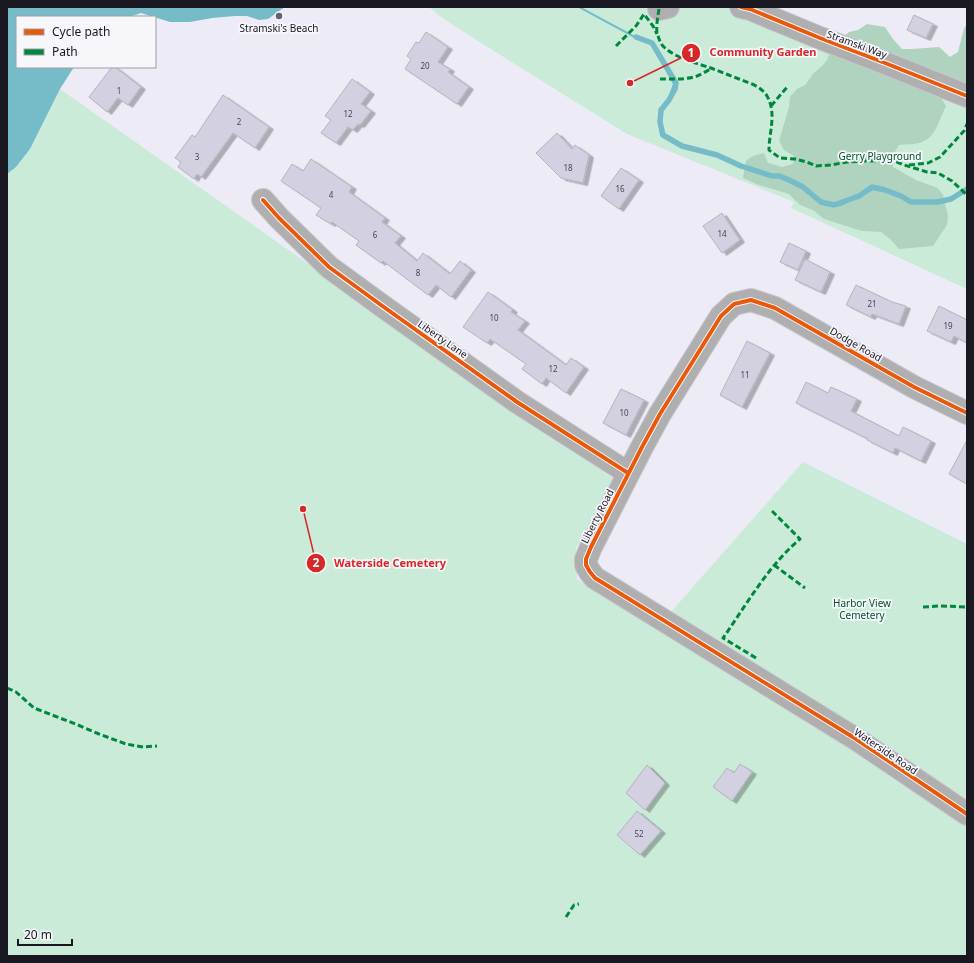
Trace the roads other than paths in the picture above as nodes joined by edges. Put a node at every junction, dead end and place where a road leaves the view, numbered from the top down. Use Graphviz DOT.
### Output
graph roads {
  1 [pos="741,7"];
  2 [pos="967,96"];
  3 [pos="263,200"];
  4 [pos="734,304"];
  5 [pos="967,413"];
  6 [pos="628,473"];
  7 [pos="775,689"];
  8 [pos="967,814"];
  1 -- 2 [label="street, Stramski Way"];
  3 -- 6 [label="street, Liberty Lane"];
  4 -- 5 [label="street, Dodge Road"];
  4 -- 6 [label="street, Liberty Road"];
  6 -- 7 [label="street, Liberty Road"];
  7 -- 8 [label="street, Waterside Road"];
}
